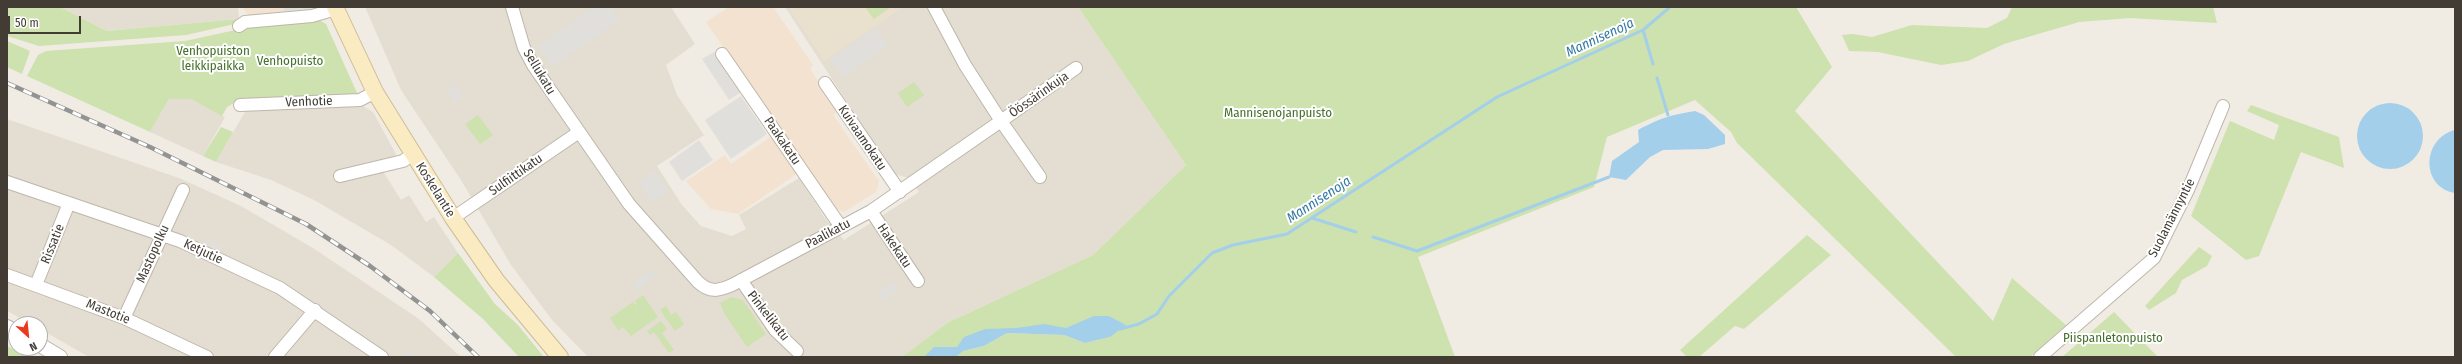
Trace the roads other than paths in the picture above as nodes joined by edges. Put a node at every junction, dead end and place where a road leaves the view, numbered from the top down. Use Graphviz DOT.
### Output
graph roads {
  1 [pos="512,7"];
  2 [pos="934,7"];
  3 [pos="336,8"];
  4 [pos="239,26"];
  5 [pos="722,54"];
  6 [pos="1076,68"];
  7 [pos="825,83"];
  8 [pos="375,92"];
  9 [pos="240,105"];
  10 [pos="2223,106"];
  11 [pos="1001,120"];
  12 [pos="578,132"];
  13 [pos="413,154"];
  14 [pos="340,176"];
  15 [pos="1040,177"];
  16 [pos="7,182"];
  17 [pos="183,190"];
  18 [pos="900,192"];
  19 [pos="70,203"];
  20 [pos="871,211"];
  21 [pos="453,218"];
  22 [pos="841,227"];
  23 [pos="162,234"];
  24 [pos="7,275"];
  25 [pos="742,280"];
  26 [pos="918,281"];
  27 [pos="36,285"];
  28 [pos="315,310"];
  29 [pos="124,318"];
  30 [pos="797,351"];
  31 [pos="207,357"];
  32 [pos="275,357"];
  33 [pos="382,357"];
  34 [pos="560,357"];
  35 [pos="2040,357"];
  1 -- 12 [label="street, Sellukatu"];
  2 -- 11 [label="street"];
  3 -- 4 [label="street"];
  3 -- 8 [label="main road, Koskelantie"];
  5 -- 22 [label="street, Paakakatu"];
  6 -- 11 [label="street, Öössärinkuja"];
  7 -- 18 [label="street, Kuivaamokatu"];
  8 -- 9 [label="street, Venhotie"];
  8 -- 13 [label="main road, Koskelantie"];
  10 -- 35 [label="street, Suolamännyntie"];
  11 -- 15 [label="street"];
  11 -- 18 [label="street, Paalikatu"];
  12 -- 21 [label="street, Sulfiittikatu"];
  12 -- 25 [label="street, Paalikatu"];
  13 -- 14 [label="street"];
  13 -- 21 [label="main road, Koskelantie"];
  16 -- 19 [label="street, Ketjutie"];
  17 -- 23 [label="street, Mastopolku"];
  18 -- 20 [label="street, Paalikatu"];
  19 -- 23 [label="street, Ketjutie"];
  19 -- 27 [label="street, Rissatie"];
  20 -- 22 [label="street, Paalikatu"];
  20 -- 26 [label="street, Hakekatu"];
  21 -- 34 [label="main road, Koskelantie"];
  22 -- 25 [label="street, Paalikatu"];
  23 -- 28 [label="street, Ketjutie"];
  23 -- 29 [label="street, Mastopolku"];
  24 -- 27 [label="street, Mastotie"];
  25 -- 30 [label="street, Pinkelikatu"];
  27 -- 29 [label="street, Mastotie"];
  28 -- 32 [label="street"];
  28 -- 33 [label="street, Ketjutie"];
  29 -- 31 [label="street, Mastotie"];
}
